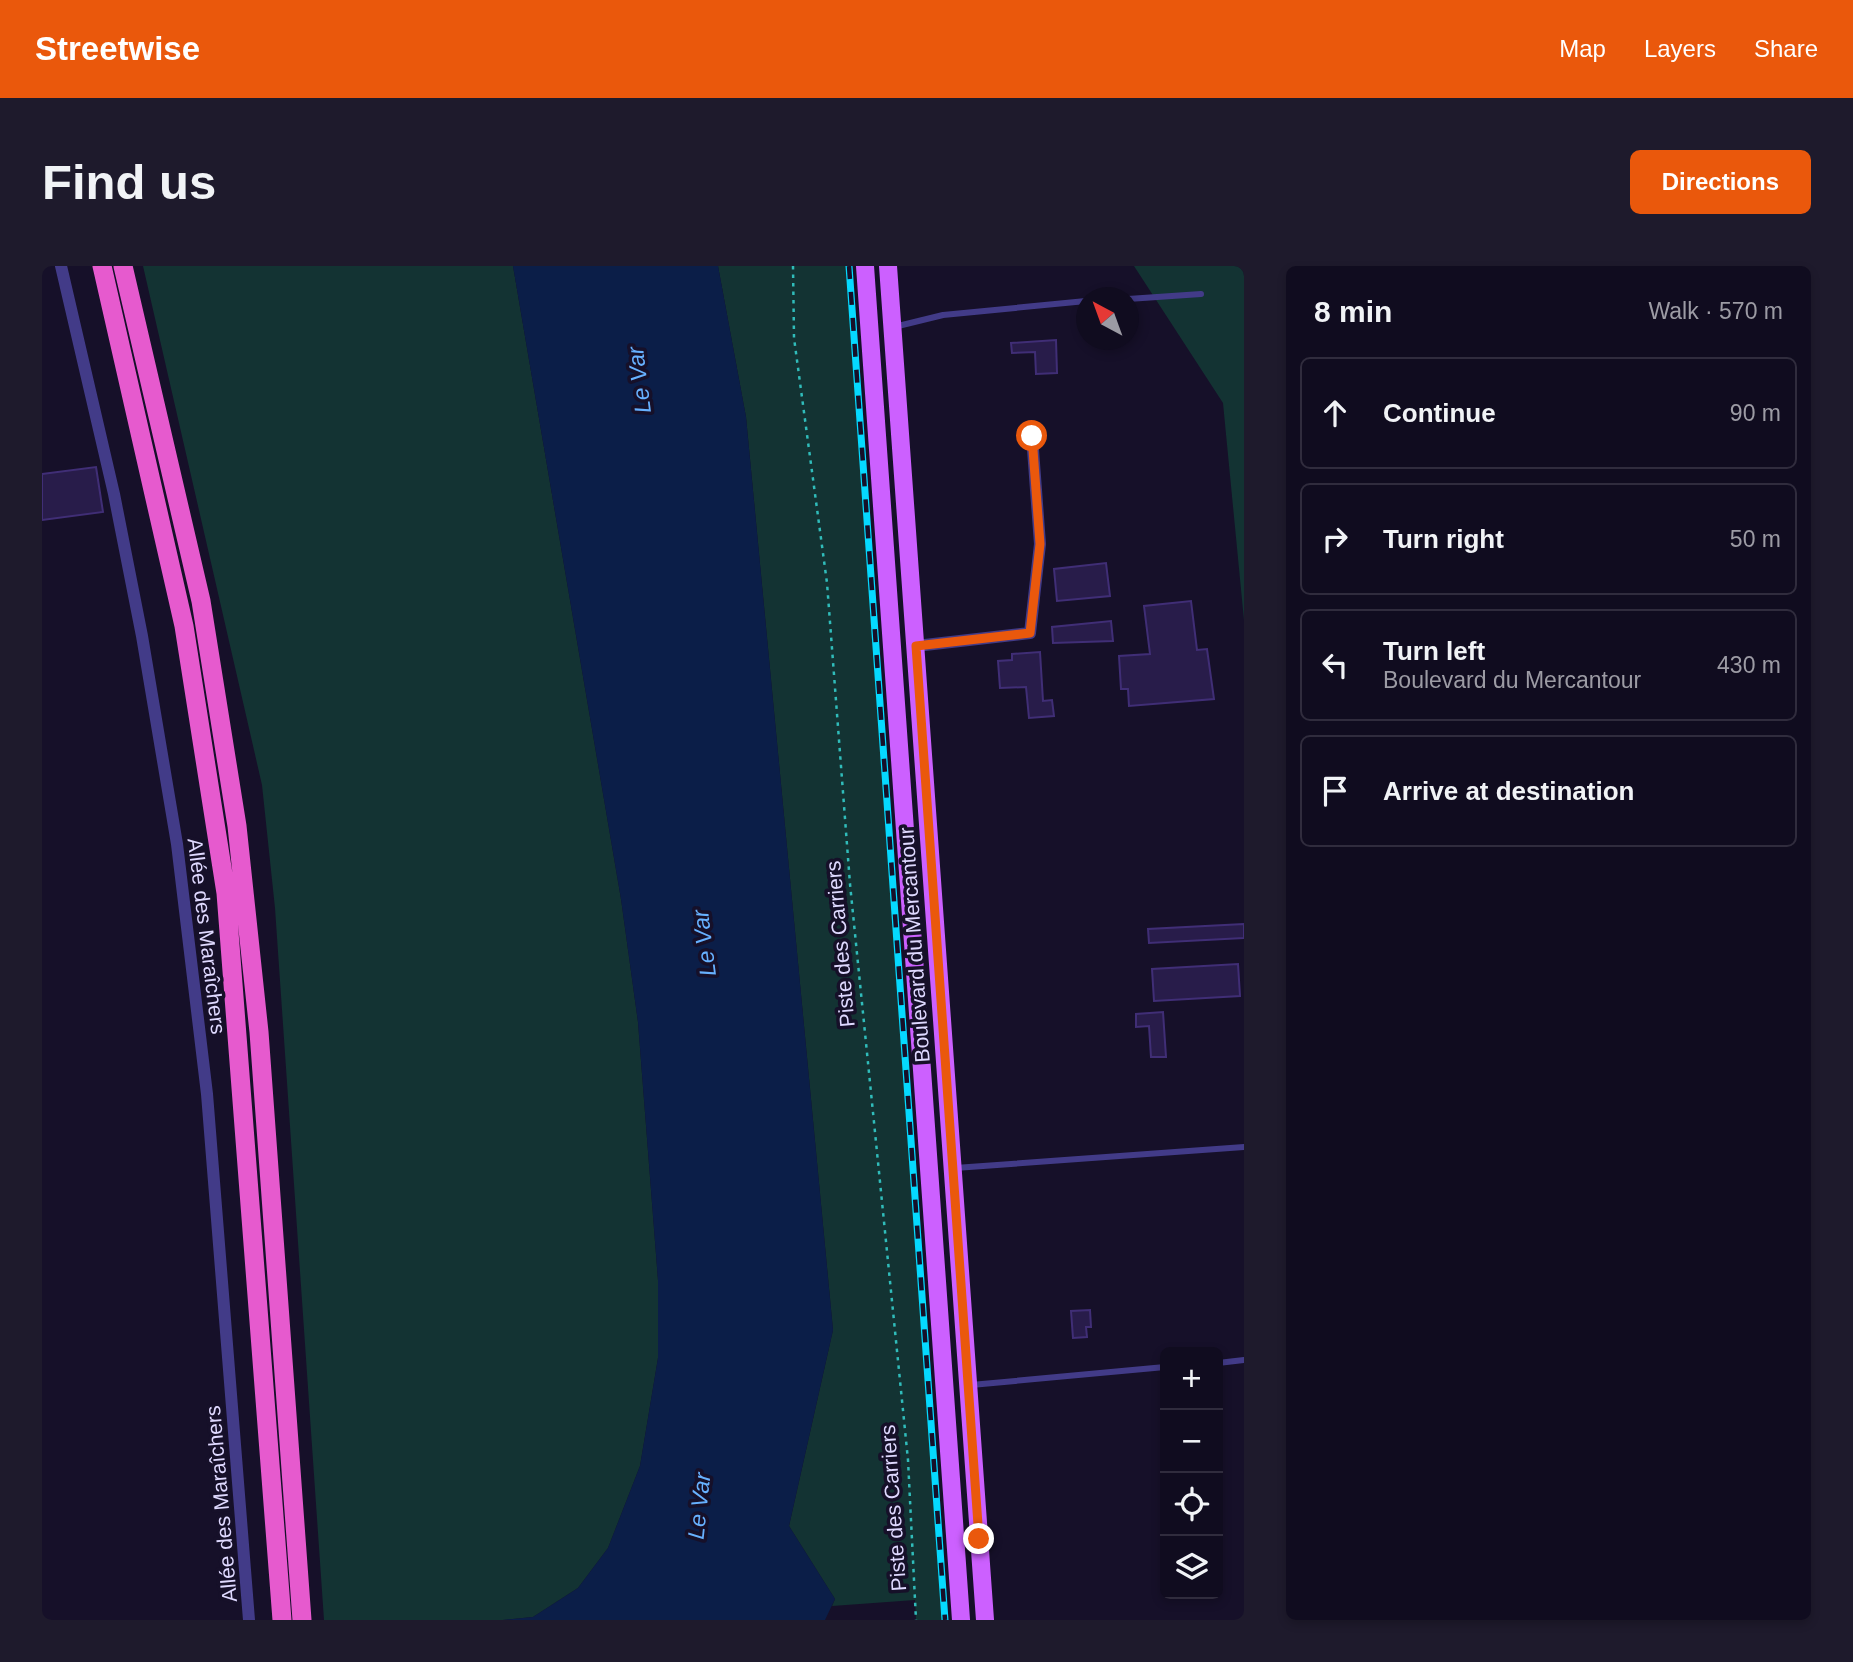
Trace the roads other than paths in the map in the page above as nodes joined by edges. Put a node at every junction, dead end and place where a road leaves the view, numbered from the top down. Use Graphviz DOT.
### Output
graph roads {
  1 [pos="61,266"];
  2 [pos="91,266"];
  3 [pos="102,266"];
  4 [pos="123,266"];
  5 [pos="864,266"];
  6 [pos="888,266"];
  7 [pos="1201,294"];
  8 [pos="1139,298"];
  9 [pos="1076,302"];
  10 [pos="892,327"];
  11 [pos="1032,436"];
  12 [pos="141,437"];
  13 [pos="916,646"];
  14 [pos="1244,1147"];
  15 [pos="953,1168"];
  16 [pos="1244,1360"];
  17 [pos="1223,1362"];
  18 [pos="1160,1367"];
  19 [pos="969,1385"];
  20 [pos="249,1620"];
  21 [pos="282,1620"];
  22 [pos="302,1620"];
  23 [pos="961,1620"];
  24 [pos="985,1620"];
  1 -- 20 [label="street, Allée des Maraîchers"];
  2 -- 12 [label="highway"];
  3 -- 12 [label="highway"];
  4 -- 22 [label="highway"];
  5 -- 23 [label="main road, Boulevard du Mercantour"];
  6 -- 10 [label="main road, Boulevard du Mercantour"];
  7 -- 8 [label="lane"];
  9 -- 10 [label="lane"];
  10 -- 13 [label="main road, Boulevard du Mercantour"];
  11 -- 13 [label="street"];
  12 -- 21 [label="highway"];
  13 -- 15 [label="main road, Boulevard du Mercantour"];
  14 -- 15 [label="lane"];
  15 -- 19 [label="main road, Boulevard du Mercantour"];
  16 -- 17 [label="lane"];
  18 -- 19 [label="lane"];
  19 -- 24 [label="main road, Boulevard du Mercantour"];
}
